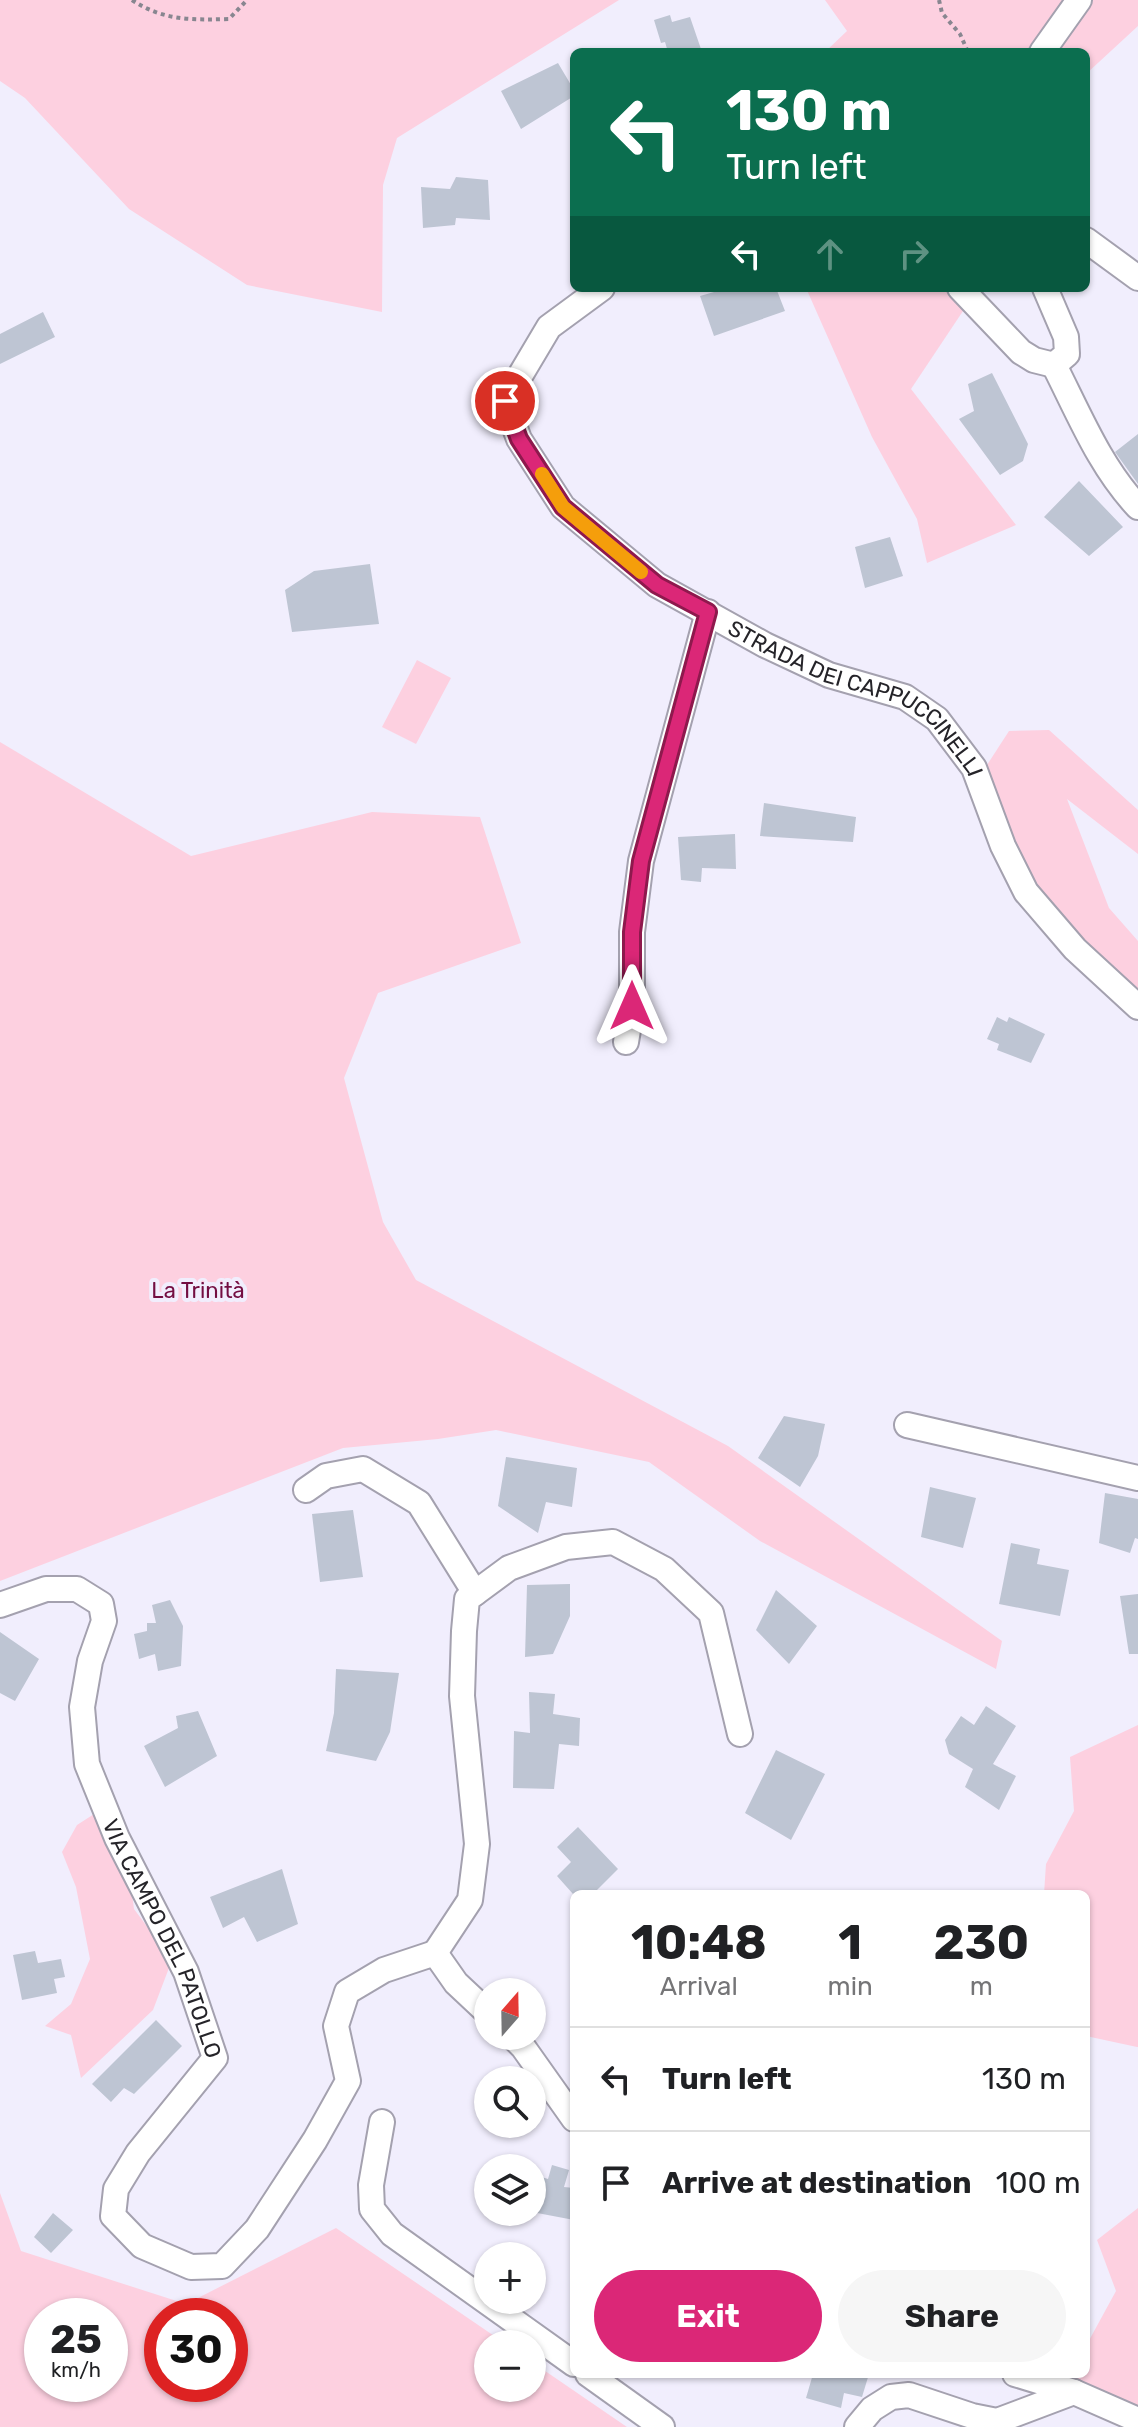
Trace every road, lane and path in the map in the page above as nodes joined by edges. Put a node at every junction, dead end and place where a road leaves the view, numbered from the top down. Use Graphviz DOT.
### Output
graph roads {
  1 [pos="132,0"];
  2 [pos="247,0"];
  3 [pos="939,0"];
  4 [pos="1079,0"];
  5 [pos="966,48"];
  6 [pos="1045,48"];
  7 [pos="1090,243"];
  8 [pos="1138,278"];
  9 [pos="597,292"];
  10 [pos="964,292"];
  11 [pos="1047,292"];
  12 [pos="1054,365"];
  13 [pos="1138,507"];
  14 [pos="708,612"];
  15 [pos="1138,1007"];
  16 [pos="626,1042"];
  17 [pos="907,1425"];
  18 [pos="1138,1478"];
  19 [pos="306,1490"];
  20 [pos="475,1593"];
  21 [pos="0,1605"];
  22 [pos="740,1734"];
  23 [pos="435,1953"];
  24 [pos="474,2000"];
  25 [pos="525,2050"];
  26 [pos="570,2113"];
  27 [pos="382,2122"];
  28 [pos="570,2361"];
  29 [pos="594,2378"];
  30 [pos="1028,2378"];
  31 [pos="1074,2392"];
  32 [pos="1138,2420"];
  33 [pos="662,2427"];
  34 [pos="857,2427"];
  1 -- 2 [label="path"];
  3 -- 5 [label="path"];
  4 -- 6 [label="street"];
  7 -- 8 [label="street"];
  9 -- 14 [label="street, STRADA DEI CAPPUCCINELLI"];
  10 -- 12 [label="street"];
  11 -- 12 [label="street"];
  12 -- 13 [label="street"];
  14 -- 15 [label="street, STRADA DEI CAPPUCCINELLI"];
  14 -- 16 [label="street"];
  17 -- 18 [label="street"];
  19 -- 20 [label="street"];
  20 -- 22 [label="street"];
  20 -- 23 [label="street"];
  21 -- 23 [label="street, VIA CAMPO DEL PATOLLO"];
  23 -- 24 [label="street"];
  25 -- 26 [label="street"];
  27 -- 28 [label="street"];
  29 -- 33 [label="street"];
  30 -- 31 [label="street"];
  31 -- 32 [label="street"];
  31 -- 34 [label="street"];
}
